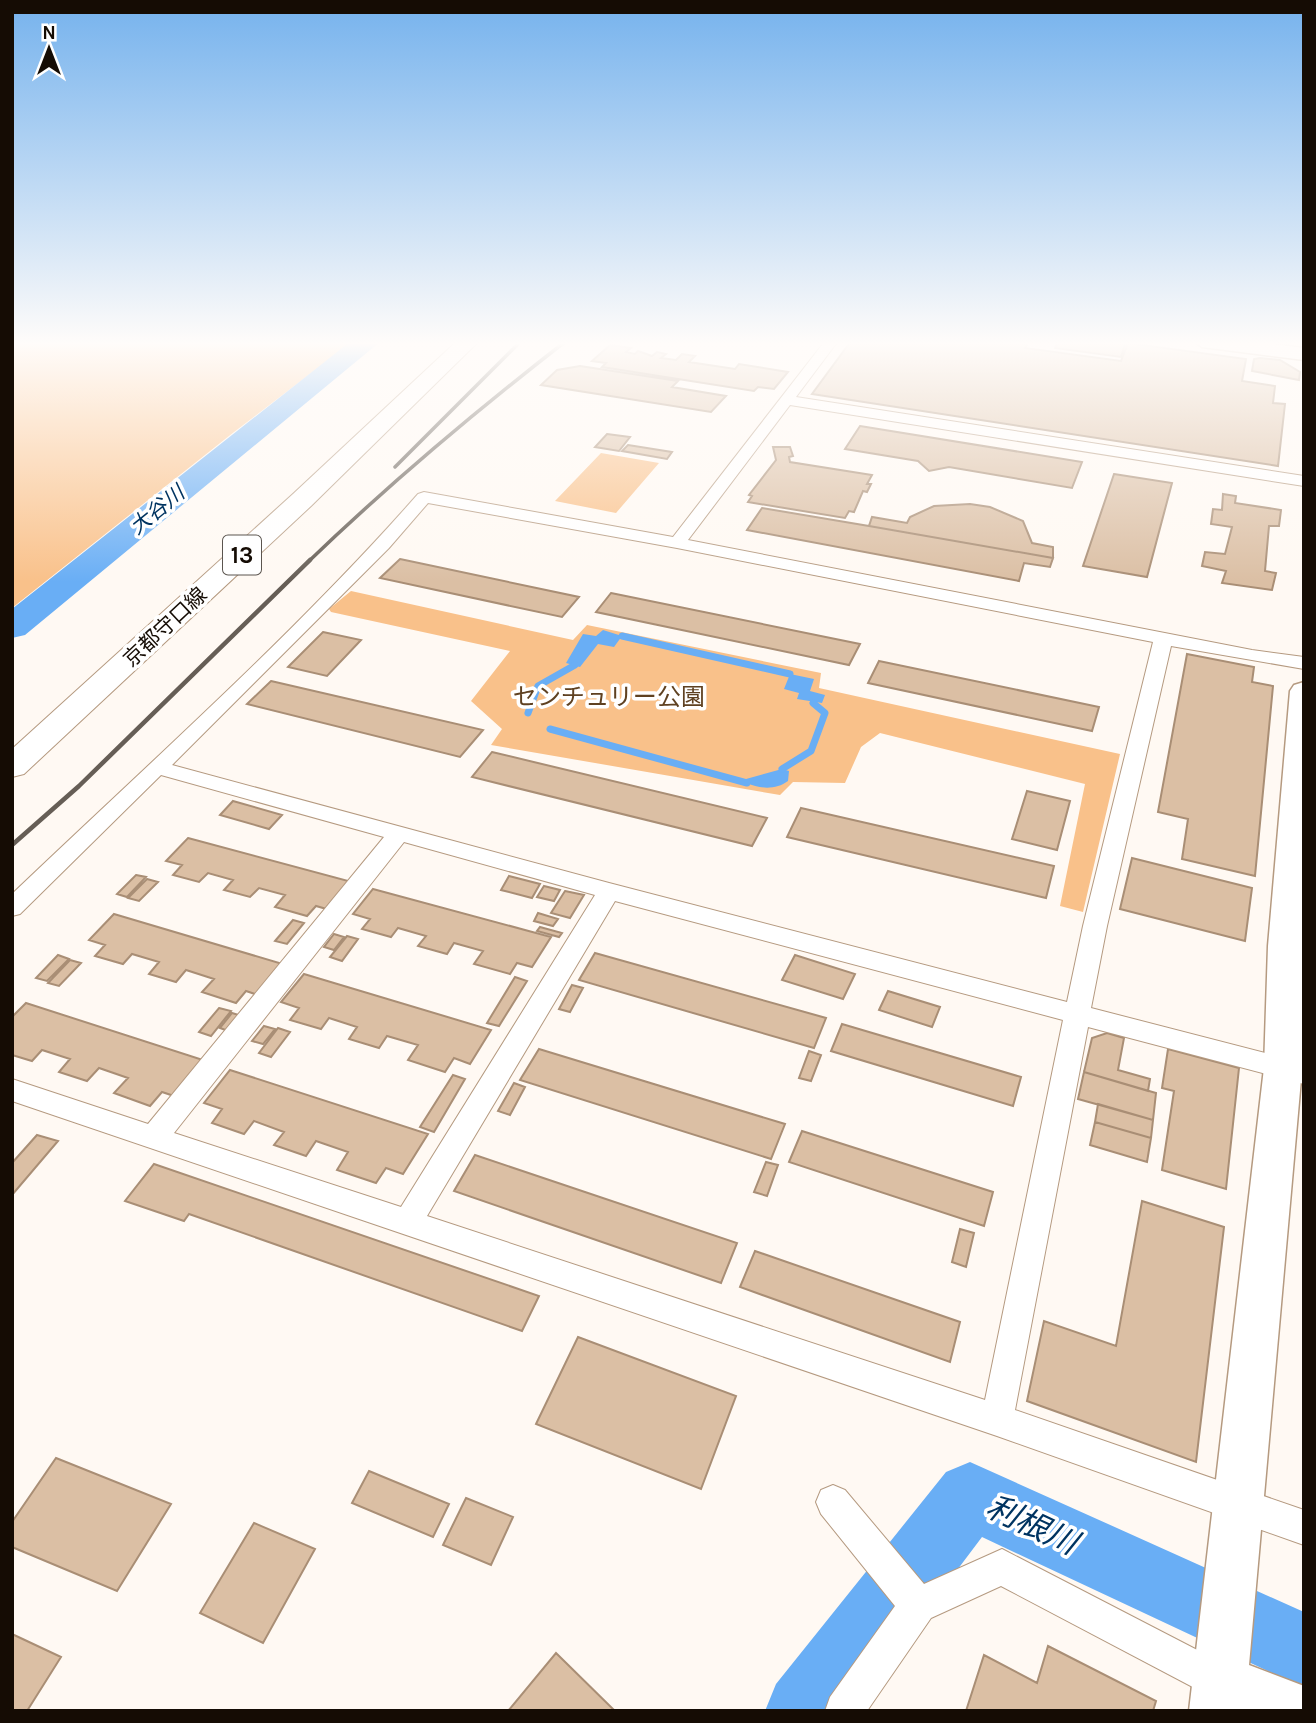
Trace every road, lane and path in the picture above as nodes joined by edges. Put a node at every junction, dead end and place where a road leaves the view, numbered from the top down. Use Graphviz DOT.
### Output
graph roads {
  1 [pos="385,421"];
  2 [pos="770,421"];
  3 [pos="923,421"];
  4 [pos="1304,481"];
  5 [pos="677,543"];
  6 [pos="1163,639"];
  7 [pos="1304,663"];
  8 [pos="1304,691"];
  9 [pos="12,767"];
  10 [pos="159,768"];
  11 [pos="399,834"];
  12 [pos="609,891"];
  13 [pos="12,908"];
  14 [pos="1077,1015"];
  15 [pos="1293,1071"];
  16 [pos="12,1090"];
  17 [pos="154,1137"];
  18 [pos="408,1222"];
  19 [pos="997,1420"];
  20 [pos="833,1502"];
  21 [pos="1237,1504"];
  22 [pos="1304,1528"];
  23 [pos="918,1605"];
  24 [pos="1218,1696"];
  25 [pos="844,1711"];
  26 [pos="1296,1711"];
  1 -- 9 [label="main road, 京都守口線 / 13"];
  2 -- 5 [label="street"];
  3 -- 4 [label="street"];
  5 -- 6 [label="street"];
  5 -- 10 [label="street"];
  6 -- 7 [label="street"];
  6 -- 14 [label="street"];
  8 -- 15 [label="street"];
  10 -- 11 [label="street"];
  10 -- 13 [label="street"];
  11 -- 12 [label="street"];
  11 -- 17 [label="street"];
  12 -- 14 [label="street"];
  12 -- 18 [label="street"];
  14 -- 15 [label="street"];
  14 -- 19 [label="street"];
  15 -- 21 [label="street"];
  16 -- 17 [label="street"];
  17 -- 18 [label="street"];
  18 -- 19 [label="street"];
  19 -- 21 [label="street"];
  20 -- 23 [label="street"];
  21 -- 22 [label="street"];
  21 -- 24 [label="street"];
  23 -- 24 [label="street"];
  23 -- 25 [label="street"];
  24 -- 26 [label="street"];
}
